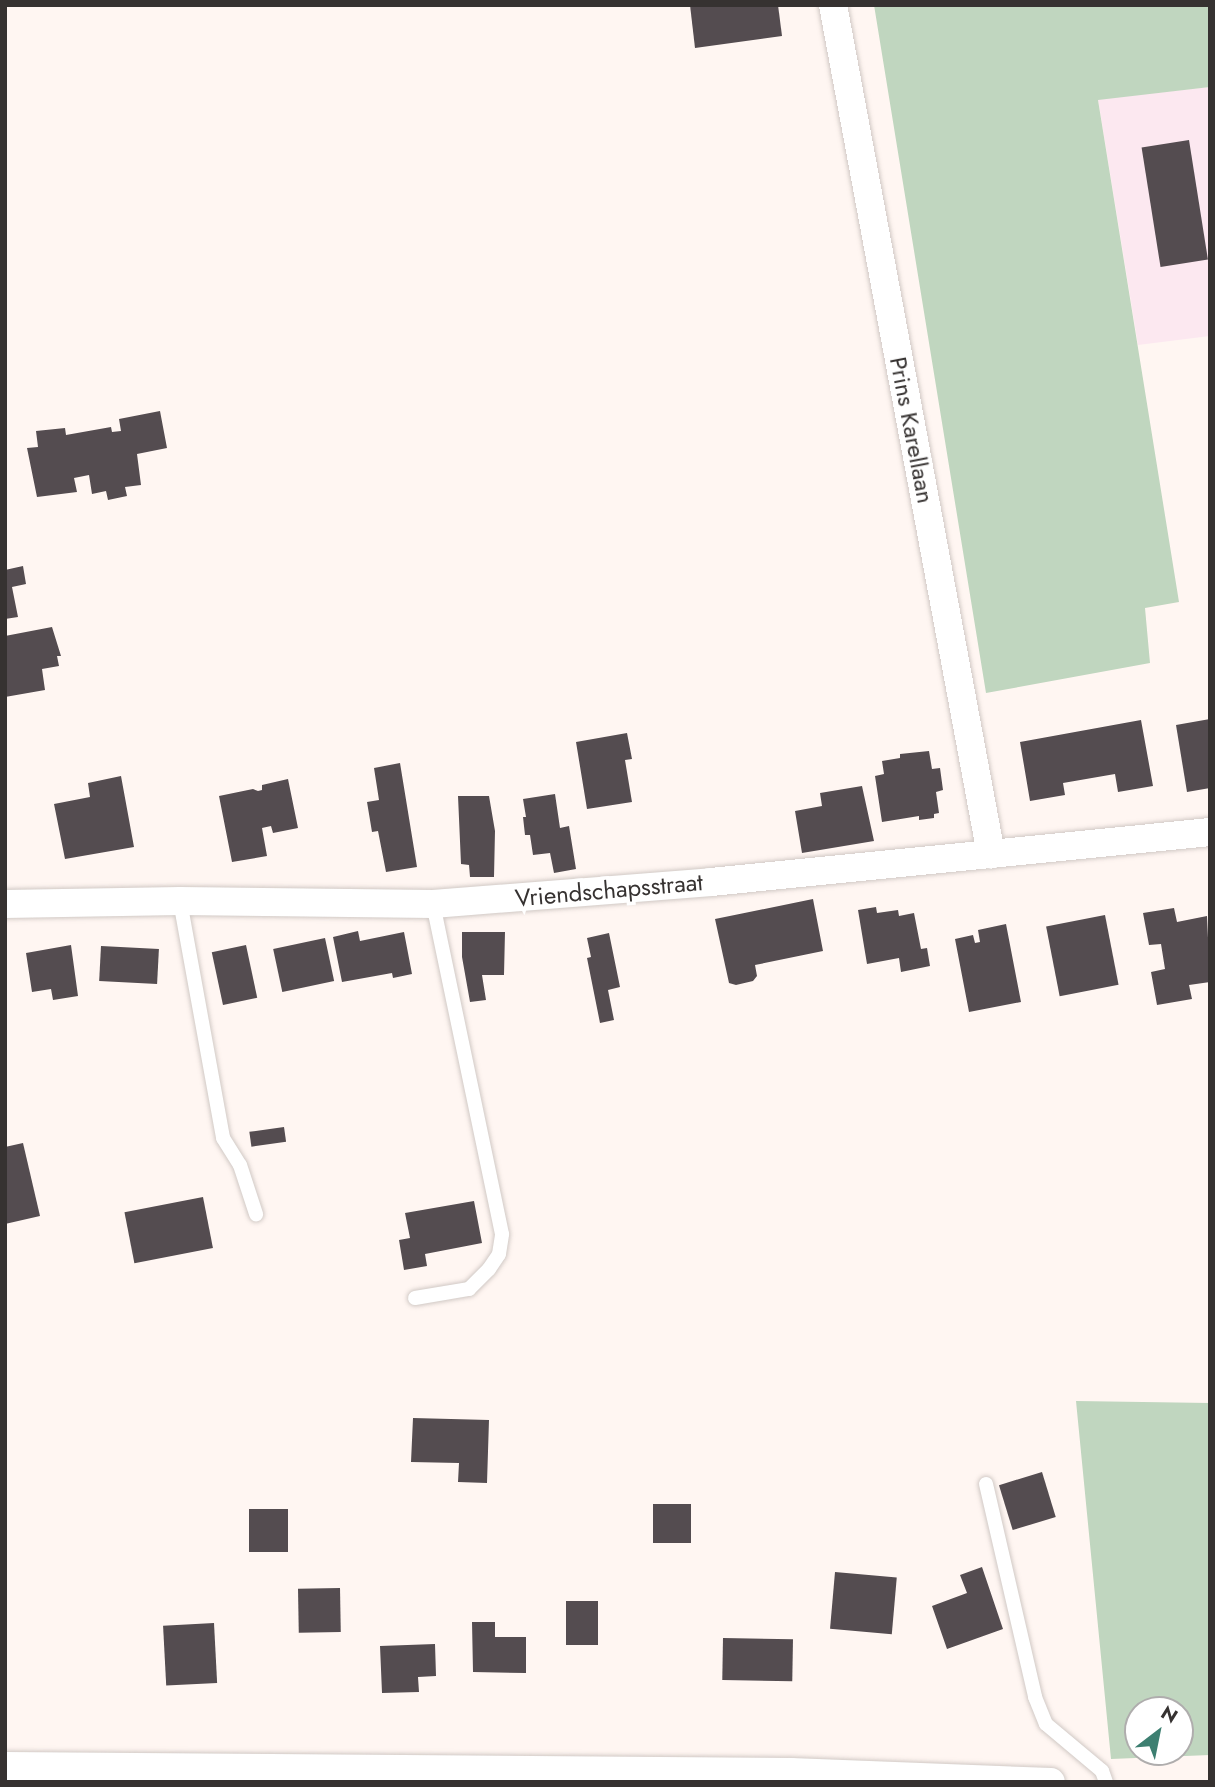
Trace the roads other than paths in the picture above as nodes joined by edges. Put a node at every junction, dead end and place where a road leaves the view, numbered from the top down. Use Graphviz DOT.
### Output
graph roads {
  1 [pos="833,5"];
  2 [pos="1210,832"];
  3 [pos="991,854"];
  4 [pos="180,901"];
  5 [pos="5,904"];
  6 [pos="433,904"];
  7 [pos="256,1214"];
  8 [pos="415,1298"];
  9 [pos="986,1484"];
  10 [pos="5,1766"];
  11 [pos="942,1779"];
  12 [pos="1051,1782"];
  13 [pos="1106,1782"];
  1 -- 3 [label="street, Prins Karellaan"];
  2 -- 3 [label="street, Vriendschapsstraat"];
  3 -- 6 [label="street, Vriendschapsstraat"];
  4 -- 5 [label="street, Vriendschapsstraat"];
  4 -- 6 [label="street, Vriendschapsstraat"];
  4 -- 7 [label="lane"];
  6 -- 8 [label="lane"];
  9 -- 13 [label="lane"];
  10 -- 11 [label="street"];
  11 -- 12 [label="street"];
}
